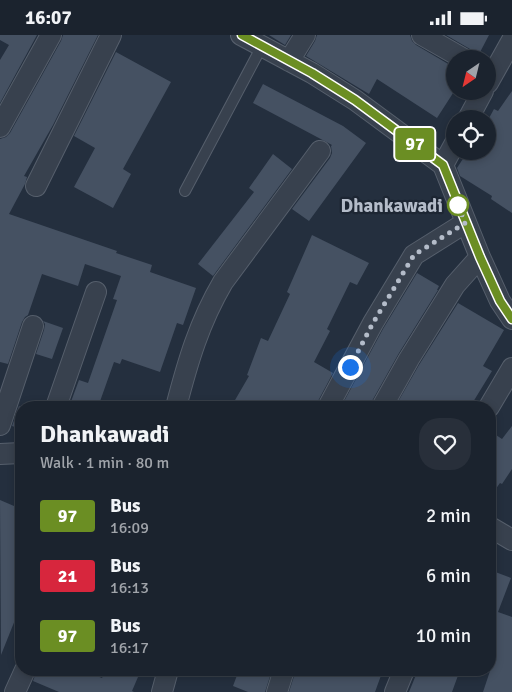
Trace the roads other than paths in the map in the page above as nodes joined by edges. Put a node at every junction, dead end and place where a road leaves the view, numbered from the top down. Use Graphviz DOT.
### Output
graph roads {
  1 [pos="51,35"];
  2 [pos="111,35"];
  3 [pos="242,35"];
  4 [pos="305,35"];
  5 [pos="422,35"];
  6 [pos="512,40"];
  7 [pos="262,46"];
  8 [pos="448,50"];
  9 [pos="289,61"];
  10 [pos="496,66"];
  11 [pos="0,127"];
  12 [pos="320,151"];
  13 [pos="446,160"];
  14 [pos="443,165"];
  15 [pos="36,186"];
  16 [pos="185,191"];
  17 [pos="465,223"];
  18 [pos="480,257"];
  19 [pos="96,293"];
  20 [pos="512,319"];
  21 [pos="32,326"];
  22 [pos="512,368"];
  23 [pos="58,401"];
  24 [pos="178,401"];
  25 [pos="331,401"];
  26 [pos="385,401"];
  27 [pos="493,401"];
  28 [pos="0,425"];
  29 [pos="15,454"];
  30 [pos="0,455"];
  31 [pos="496,531"];
  32 [pos="512,540"];
  33 [pos="22,676"];
  34 [pos="166,676"];
  35 [pos="282,676"];
  36 [pos="402,676"];
  37 [pos="15,692"];
  38 [pos="162,692"];
  39 [pos="276,692"];
  40 [pos="395,692"];
  1 -- 11 [label="street"];
  2 -- 15 [label="street"];
  3 -- 7 [label="street"];
  4 -- 9 [label="street"];
  5 -- 8 [label="street"];
  6 -- 10 [label="street"];
  7 -- 9 [label="street"];
  7 -- 16 [label="lane"];
  9 -- 14 [label="street"];
  12 -- 24 [label="street"];
  13 -- 14 [label="street"];
  14 -- 17 [label="street"];
  17 -- 18 [label="street"];
  17 -- 25 [label="street"];
  18 -- 20 [label="street"];
  18 -- 26 [label="street"];
  19 -- 23 [label="street"];
  21 -- 28 [label="street"];
  22 -- 27 [label="street"];
  29 -- 30 [label="street"];
  31 -- 32 [label="street"];
  33 -- 37 [label="street"];
  34 -- 38 [label="street"];
  35 -- 39 [label="street"];
  36 -- 40 [label="street"];
}
